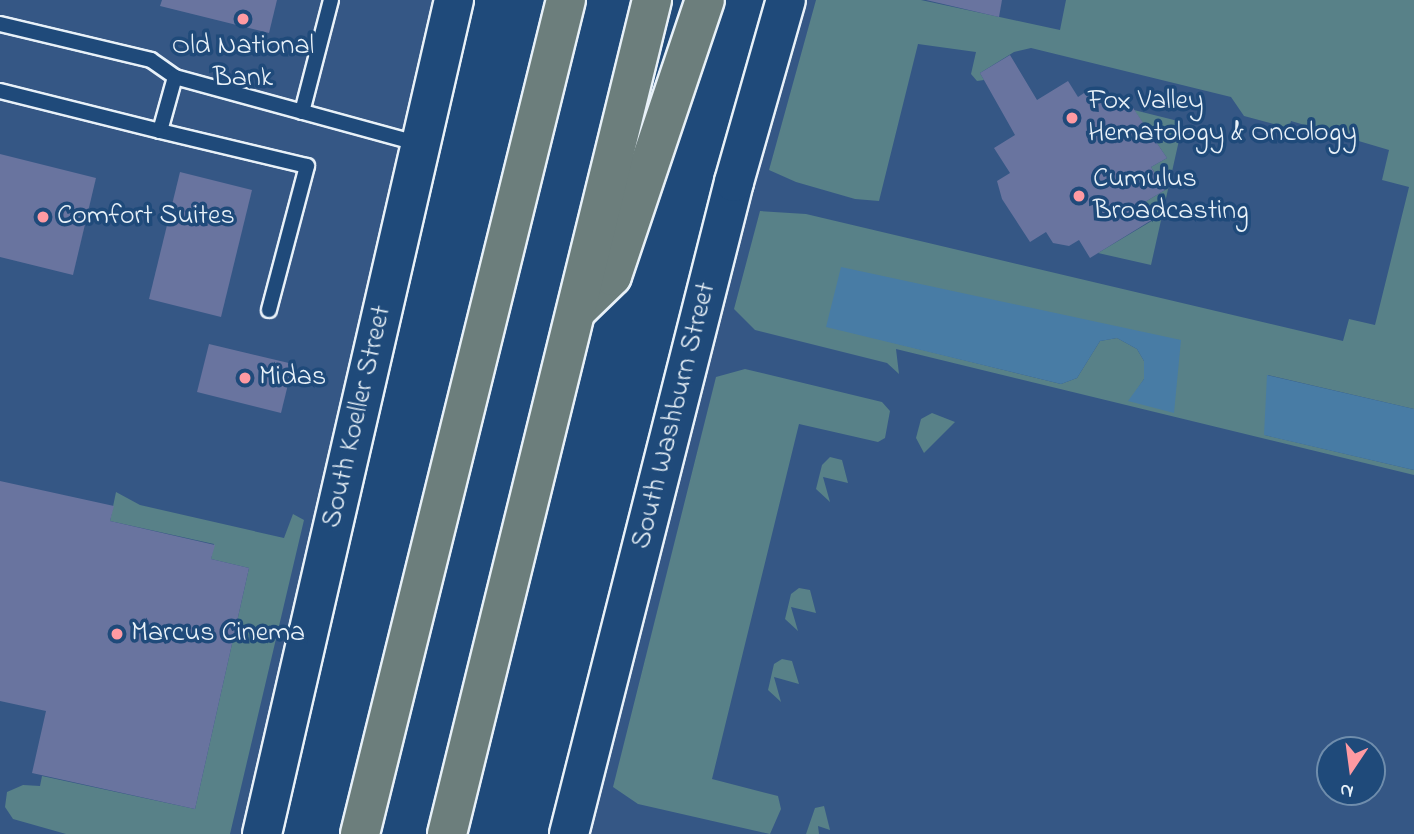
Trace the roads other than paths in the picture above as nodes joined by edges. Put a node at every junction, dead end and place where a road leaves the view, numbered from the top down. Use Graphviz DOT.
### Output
graph roads {
  1 [pos="331,0"];
  2 [pos="454,0"];
  3 [pos="538,0"];
  4 [pos="566,0"];
  5 [pos="652,0"];
  6 [pos="705,0"];
  7 [pos="786,0"];
  8 [pos="0,23"];
  9 [pos="175,77"];
  10 [pos="0,91"];
  11 [pos="302,112"];
  12 [pos="160,131"];
  13 [pos="530,143"];
  14 [pos="421,144"];
  15 [pos="269,310"];
  16 [pos="576,310"];
  17 [pos="262,834"];
  18 [pos="360,834"];
  19 [pos="447,834"];
  20 [pos="569,834"];
  1 -- 11 [label="lane"];
  2 -- 14 [label="street, South Koeller Street"];
  3 -- 13 [label="highway"];
  4 -- 13 [label="highway"];
  5 -- 16 [label="highway"];
  6 -- 16 [label="highway"];
  7 -- 20 [label="street, South Washburn Street"];
  8 -- 9 [label="lane"];
  9 -- 11 [label="lane"];
  9 -- 12 [label="lane"];
  10 -- 12 [label="lane"];
  11 -- 14 [label="lane"];
  12 -- 15 [label="lane"];
  13 -- 18 [label="highway"];
  14 -- 17 [label="street, South Koeller Street"];
  16 -- 19 [label="highway"];
}
